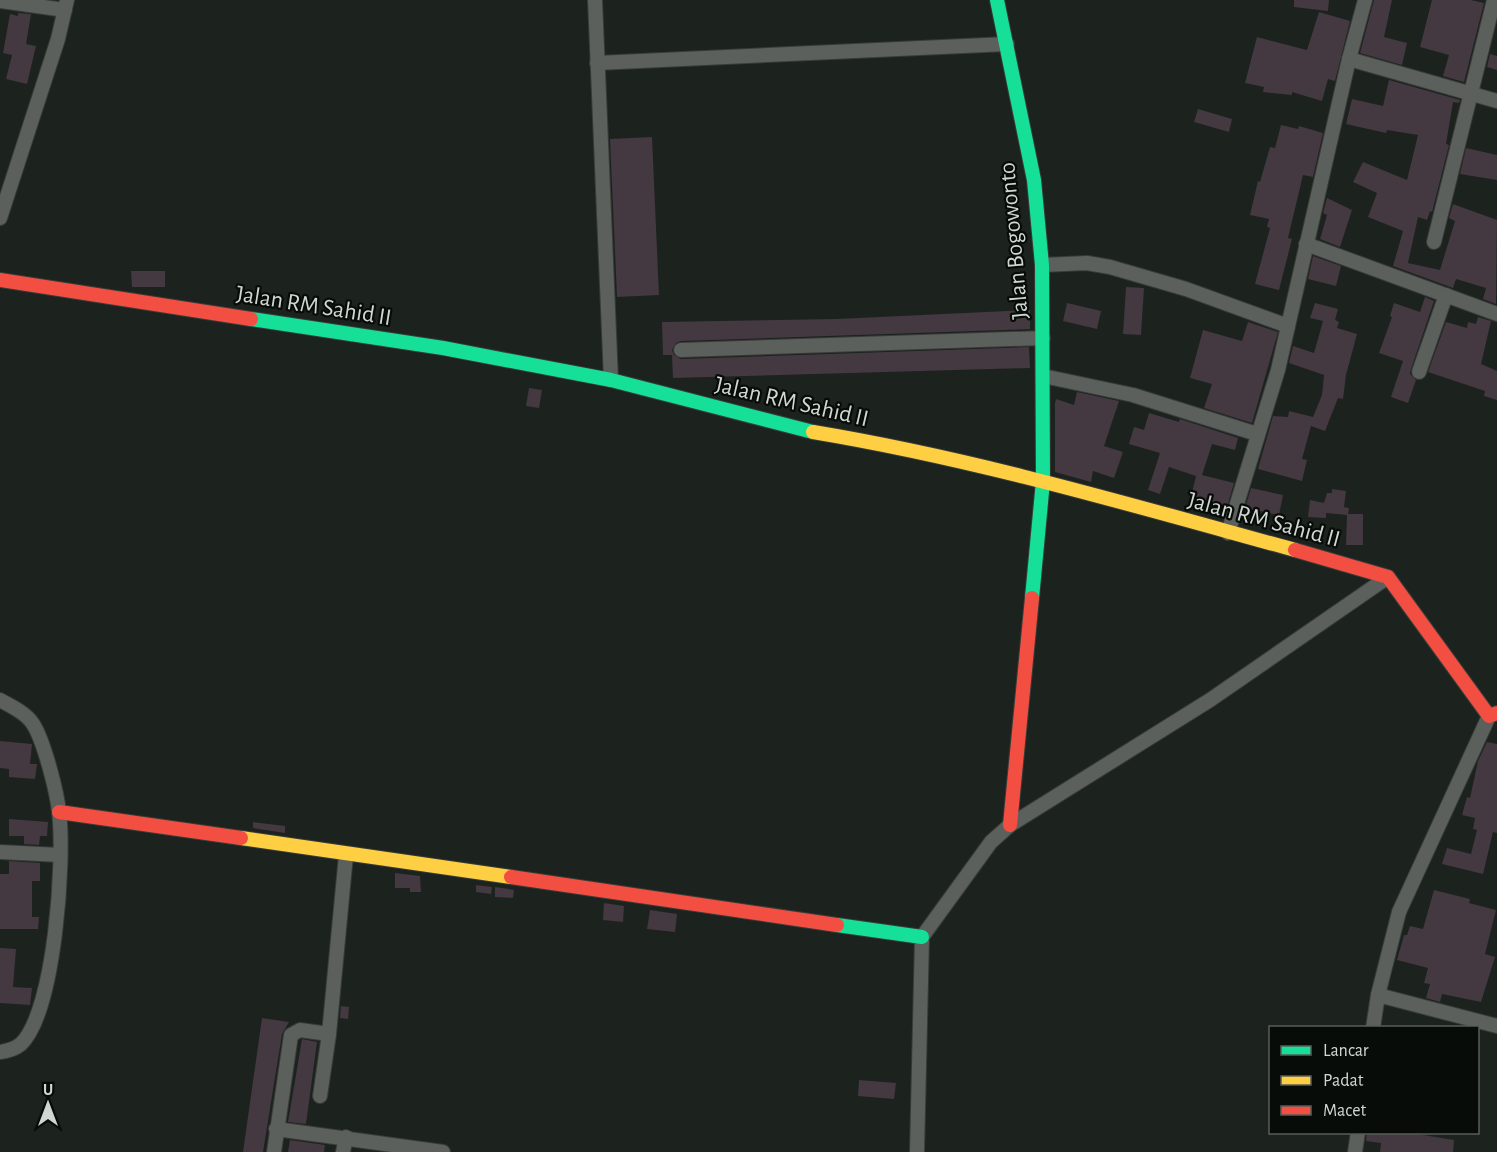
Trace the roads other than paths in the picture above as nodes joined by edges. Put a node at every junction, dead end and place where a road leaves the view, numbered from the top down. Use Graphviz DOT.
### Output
graph roads {
  1 [pos="595,0"];
  2 [pos="998,0"];
  3 [pos="1365,0"];
  4 [pos="1494,0"];
  5 [pos="0,1"];
  6 [pos="66,5"];
  7 [pos="1006,45"];
  8 [pos="1348,59"];
  9 [pos="597,63"];
  10 [pos="1472,92"];
  11 [pos="1497,100"];
  12 [pos="15,174"];
  13 [pos="0,176"];
  14 [pos="0,218"];
  15 [pos="1434,242"];
  16 [pos="1306,244"];
  17 [pos="1042,265"];
  18 [pos="0,280"];
  19 [pos="1446,295"];
  20 [pos="1497,314"];
  21 [pos="1288,326"];
  22 [pos="1043,338"];
  23 [pos="681,350"];
  24 [pos="1419,372"];
  25 [pos="1043,376"];
  26 [pos="611,380"];
  27 [pos="1257,434"];
  28 [pos="1043,481"];
  29 [pos="1228,533"];
  30 [pos="1388,577"];
  31 [pos="0,700"];
  32 [pos="1493,714"];
  33 [pos="59,812"];
  34 [pos="1010,825"];
  35 [pos="0,852"];
  36 [pos="60,855"];
  37 [pos="345,855"];
  38 [pos="922,937"];
  39 [pos="1378,995"];
  40 [pos="1373,1026"];
  41 [pos="1497,1026"];
  42 [pos="329,1034"];
  43 [pos="0,1052"];
  44 [pos="320,1096"];
  45 [pos="276,1129"];
  46 [pos="1358,1134"];
  47 [pos="346,1137"];
  48 [pos="395,1149"];
  49 [pos="274,1152"];
  50 [pos="343,1152"];
  51 [pos="443,1152"];
  52 [pos="917,1152"];
  53 [pos="1355,1152"];
  1 -- 9 [label="street"];
  2 -- 7 [label="street, Jalan Bogowonto"];
  3 -- 8 [label="street"];
  4 -- 10 [label="street"];
  5 -- 6 [label="street"];
  6 -- 12 [label="street"];
  7 -- 9 [label="street"];
  7 -- 17 [label="street, Jalan Bogowonto"];
  8 -- 10 [label="street"];
  8 -- 16 [label="street"];
  9 -- 26 [label="street"];
  10 -- 11 [label="street"];
  10 -- 15 [label="street"];
  12 -- 13 [label="street"];
  12 -- 14 [label="street"];
  16 -- 19 [label="street"];
  16 -- 21 [label="street"];
  17 -- 21 [label="street"];
  17 -- 22 [label="street, Jalan Bogowonto"];
  18 -- 26 [label="street, Jalan RM Sahid II"];
  19 -- 20 [label="street"];
  19 -- 24 [label="street"];
  21 -- 27 [label="street"];
  22 -- 23 [label="street"];
  22 -- 25 [label="street, Jalan Bogowonto"];
  25 -- 27 [label="street"];
  25 -- 28 [label="street, Jalan Bogowonto"];
  26 -- 28 [label="street, Jalan RM Sahid II"];
  27 -- 29 [label="street"];
  28 -- 29 [label="street, Jalan RM Sahid II"];
  28 -- 34 [label="street, Jalan Bogowonto"];
  29 -- 30 [label="street, Jalan RM Sahid II"];
  30 -- 32 [label="street"];
  30 -- 34 [label="street"];
  31 -- 33 [label="street"];
  32 -- 39 [label="street"];
  33 -- 36 [label="street"];
  33 -- 37 [label="street"];
  34 -- 38 [label="street"];
  35 -- 36 [label="street"];
  36 -- 43 [label="street"];
  37 -- 38 [label="street"];
  37 -- 42 [label="street"];
  38 -- 52 [label="street"];
  39 -- 40 [label="street"];
  39 -- 41 [label="street"];
  42 -- 44 [label="street"];
  42 -- 45 [label="street"];
  45 -- 47 [label="street"];
  45 -- 49 [label="street"];
  46 -- 53 [label="street"];
  47 -- 48 [label="street"];
  47 -- 50 [label="street"];
  48 -- 51 [label="street"];
}
